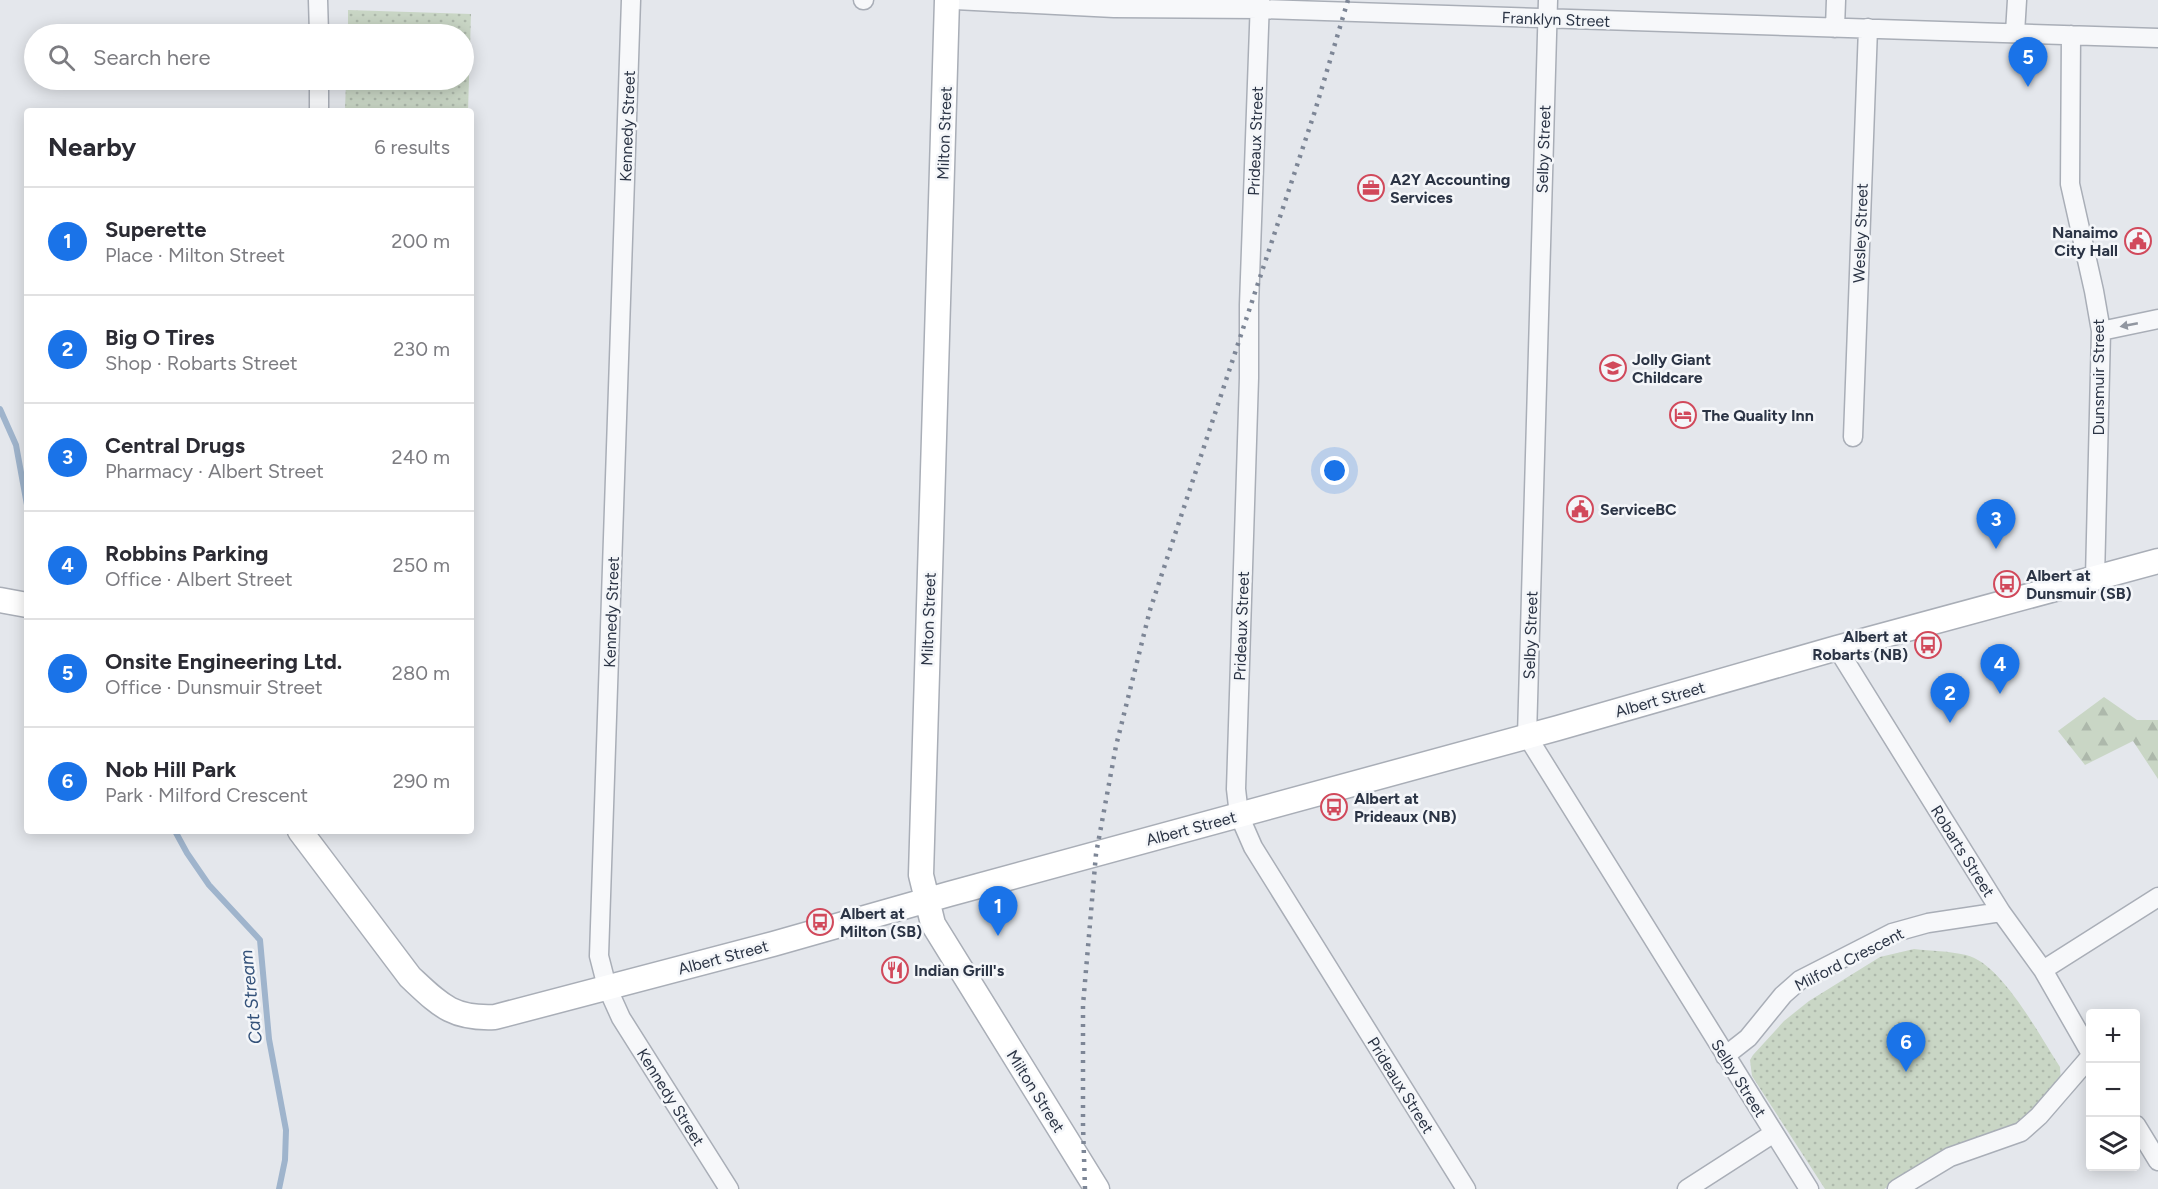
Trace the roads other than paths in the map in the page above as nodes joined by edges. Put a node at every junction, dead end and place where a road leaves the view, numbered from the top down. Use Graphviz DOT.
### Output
graph roads {
  1 [pos="318,0"];
  2 [pos="631,0"];
  3 [pos="947,0"];
  4 [pos="955,0"];
  5 [pos="1548,0"];
  6 [pos="1836,0"];
  7 [pos="2017,0"];
  8 [pos="1260,4"];
  9 [pos="1547,19"];
  10 [pos="319,24"];
  11 [pos="1835,28"];
  12 [pos="1868,28"];
  13 [pos="2015,33"];
  14 [pos="2071,35"];
  15 [pos="2158,38"];
  16 [pos="319,90"];
  17 [pos="319,108"];
  18 [pos="2158,319"];
  19 [pos="2101,331"];
  20 [pos="1853,437"];
  21 [pos="2158,561"];
  22 [pos="2095,578"];
  23 [pos="0,600"];
  24 [pos="24,604"];
  25 [pos="1838,648"];
  26 [pos="1527,736"];
  27 [pos="1239,815"];
  28 [pos="302,834"];
  29 [pos="2158,897"];
  30 [pos="927,900"];
  31 [pos="2001,912"];
  32 [pos="2043,970"];
  33 [pos="607,987"];
  34 [pos="2086,1043"];
  35 [pos="1725,1056"];
  36 [pos="2086,1063"];
  37 [pos="2140,1132"];
  38 [pos="1774,1133"];
  39 [pos="2158,1161"];
  40 [pos="729,1189"];
  41 [pos="1097,1189"];
  42 [pos="1466,1189"];
  43 [pos="1687,1189"];
  44 [pos="1809,1189"];
  45 [pos="1897,1189"];
  1 -- 10 [label="street"];
  2 -- 33 [label="street, Kennedy Street"];
  3 -- 30 [label="street, Milton Street"];
  4 -- 8 [label="street, Franklyn Street"];
  5 -- 9 [label="street, Selby Street"];
  6 -- 11 [label="street"];
  7 -- 13 [label="street"];
  8 -- 9 [label="street, Franklyn Street"];
  8 -- 27 [label="street, Prideaux Street"];
  9 -- 11 [label="street, Franklyn Street"];
  9 -- 26 [label="street, Selby Street"];
  11 -- 12 [label="street, Franklyn Street"];
  12 -- 13 [label="street, Franklyn Street"];
  12 -- 20 [label="street, Wesley Street"];
  13 -- 14 [label="street, Franklyn Street"];
  14 -- 15 [label="street, Franklyn Street"];
  14 -- 19 [label="street, Dunsmuir Street"];
  16 -- 17 [label="street"];
  18 -- 19 [label="street, one-way"];
  19 -- 22 [label="street, Dunsmuir Street"];
  21 -- 22 [label="street, Albert Street"];
  22 -- 25 [label="street, Albert Street"];
  23 -- 24 [label="street"];
  25 -- 26 [label="street, Albert Street"];
  25 -- 31 [label="street, Robarts Street"];
  26 -- 27 [label="street, Albert Street"];
  26 -- 35 [label="street, Selby Street"];
  27 -- 30 [label="street, Albert Street"];
  27 -- 42 [label="street, Prideaux Street"];
  28 -- 33 [label="street, Albert Street"];
  29 -- 32 [label="street"];
  30 -- 33 [label="street, Albert Street"];
  30 -- 41 [label="street, Milton Street"];
  31 -- 32 [label="street, Robarts Street"];
  31 -- 35 [label="street, Milford Crescent"];
  32 -- 34 [label="street, Robarts Street"];
  33 -- 40 [label="street, Kennedy Street"];
  35 -- 38 [label="street, Selby Street"];
  36 -- 45 [label="street"];
  37 -- 39 [label="street"];
  38 -- 43 [label="street"];
  38 -- 44 [label="street, Selby Street"];
}
